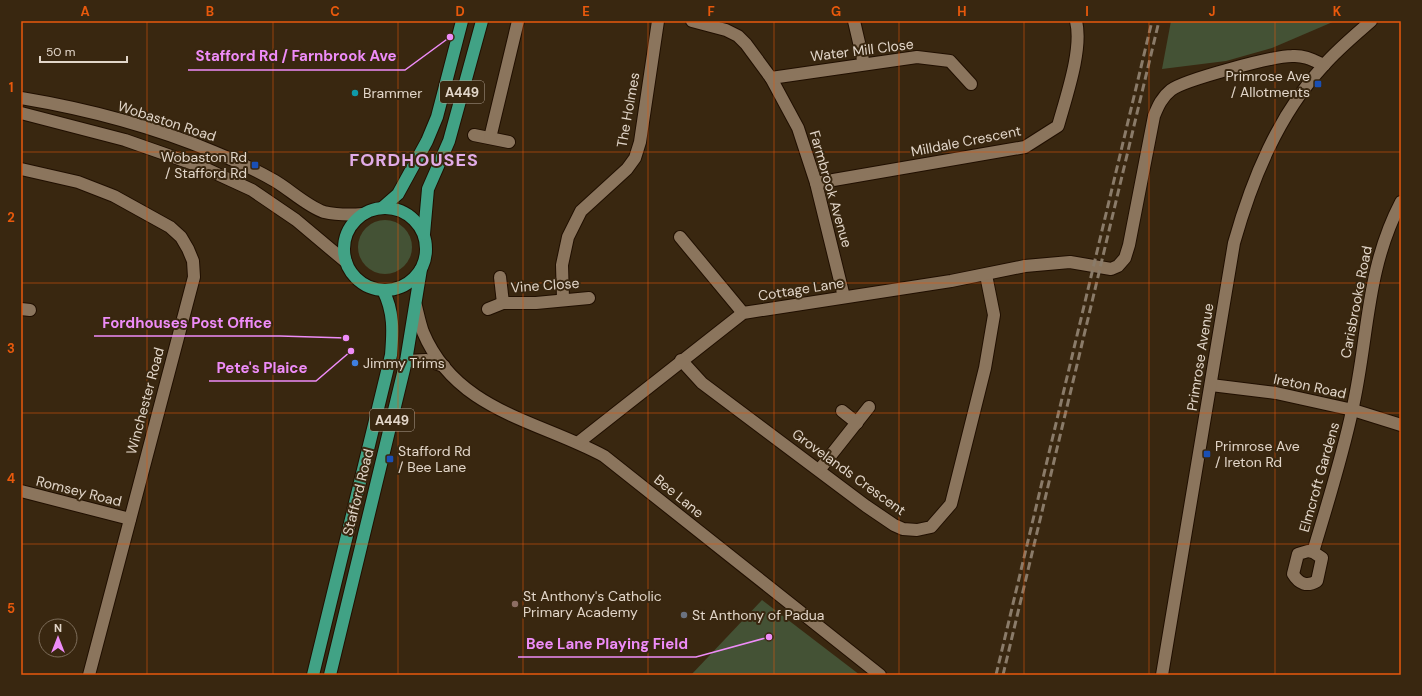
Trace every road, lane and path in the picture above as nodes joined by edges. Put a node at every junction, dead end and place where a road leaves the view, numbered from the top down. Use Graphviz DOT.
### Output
graph roads {
  1 [pos="462,21"];
  2 [pos="482,21"];
  3 [pos="518,21"];
  4 [pos="658,21"];
  5 [pos="692,21"];
  6 [pos="854,21"];
  7 [pos="1076,21"];
  8 [pos="1371,21"];
  9 [pos="864,64"];
  10 [pos="1324,65"];
  11 [pos="770,78"];
  12 [pos="971,84"];
  13 [pos="21,98"];
  14 [pos="21,113"];
  15 [pos="474,135"];
  16 [pos="490,138"];
  17 [pos="509,142"];
  18 [pos="21,168"];
  19 [pos="816,183"];
  20 [pos="1401,202"];
  21 [pos="382,208"];
  22 [pos="363,214"];
  23 [pos="424,234"];
  24 [pos="680,237"];
  25 [pos="346,262"];
  26 [pos="422,269"];
  27 [pos="986,275"];
  28 [pos="500,277"];
  29 [pos="383,290"];
  30 [pos="844,297"];
  31 [pos="589,298"];
  32 [pos="563,300"];
  33 [pos="503,303"];
  34 [pos="416,306"];
  35 [pos="488,309"];
  36 [pos="744,313"];
  37 [pos="681,360"];
  38 [pos="406,361"];
  39 [pos="444,366"];
  40 [pos="1211,385"];
  41 [pos="869,407"];
  42 [pos="1353,410"];
  43 [pos="842,411"];
  44 [pos="857,423"];
  45 [pos="1401,425"];
  46 [pos="579,442"];
  47 [pos="820,470"];
  48 [pos="21,491"];
  49 [pos="130,519"];
  50 [pos="1313,552"];
  51 [pos="89,675"];
  52 [pos="313,675"];
  53 [pos="330,675"];
  54 [pos="880,675"];
  55 [pos="1162,675"];
  1 -- 21 [label="highway, A449"];
  2 -- 23 [label="highway, A449"];
  3 -- 16 [label="street"];
  4 -- 32 [label="street, The Holmes"];
  5 -- 11 [label="street, Farmbrook Avenue"];
  6 -- 9 [label="street"];
  7 -- 19 [label="street, Milldale Crescent"];
  8 -- 10 [label="street, Primrose Avenue"];
  9 -- 11 [label="street, Water Mill Close"];
  9 -- 12 [label="street, Water Mill Close"];
  10 -- 27 [label="street, Cottage Lane"];
  10 -- 40 [label="street, Primrose Avenue"];
  11 -- 19 [label="street, Farmbrook Avenue"];
  13 -- 22 [label="street, Wobaston Road"];
  14 -- 25 [label="street"];
  15 -- 16 [label="street"];
  16 -- 17 [label="street"];
  18 -- 49 [label="street, Winchester Road"];
  19 -- 30 [label="street, Farmbrook Avenue"];
  20 -- 42 [label="street, Carisbrooke Road"];
  21 -- 22 [label="highway, A449"];
  21 -- 23 [label="highway, A449"];
  22 -- 25 [label="highway"];
  23 -- 26 [label="highway, A449"];
  24 -- 36 [label="street"];
  25 -- 29 [label="highway"];
  26 -- 29 [label="highway"];
  26 -- 34 [label="highway, Stafford Road / A449"];
  27 -- 30 [label="street, Cottage Lane"];
  27 -- 47 [label="street, Grovelands Crescent"];
  28 -- 33 [label="street, Vine Close"];
  29 -- 52 [label="highway, Stafford Road / A449"];
  30 -- 36 [label="street, Cottage Lane"];
  31 -- 32 [label="street, Vine Close"];
  32 -- 33 [label="street, Vine Close"];
  33 -- 35 [label="street, Vine Close"];
  34 -- 38 [label="highway, Stafford Road / A449"];
  34 -- 39 [label="street, Bee Lane"];
  36 -- 37 [label="street, Cottage Lane"];
  37 -- 46 [label="street, Cottage Lane"];
  37 -- 47 [label="street, Grovelands Crescent"];
  38 -- 39 [label="street, Bee Lane"];
  38 -- 53 [label="highway, Stafford Road / A449"];
  39 -- 46 [label="street, Bee Lane"];
  40 -- 42 [label="street, Ireton Road"];
  40 -- 55 [label="street, Primrose Avenue"];
  41 -- 44 [label="street"];
  42 -- 45 [label="street, Ireton Road"];
  42 -- 50 [label="street, Elmcroft Gardens"];
  43 -- 44 [label="street"];
  44 -- 47 [label="street"];
  46 -- 54 [label="street, Bee Lane"];
  48 -- 49 [label="street, Romsey Road"];
  49 -- 51 [label="street, Winchester Road"];
}
